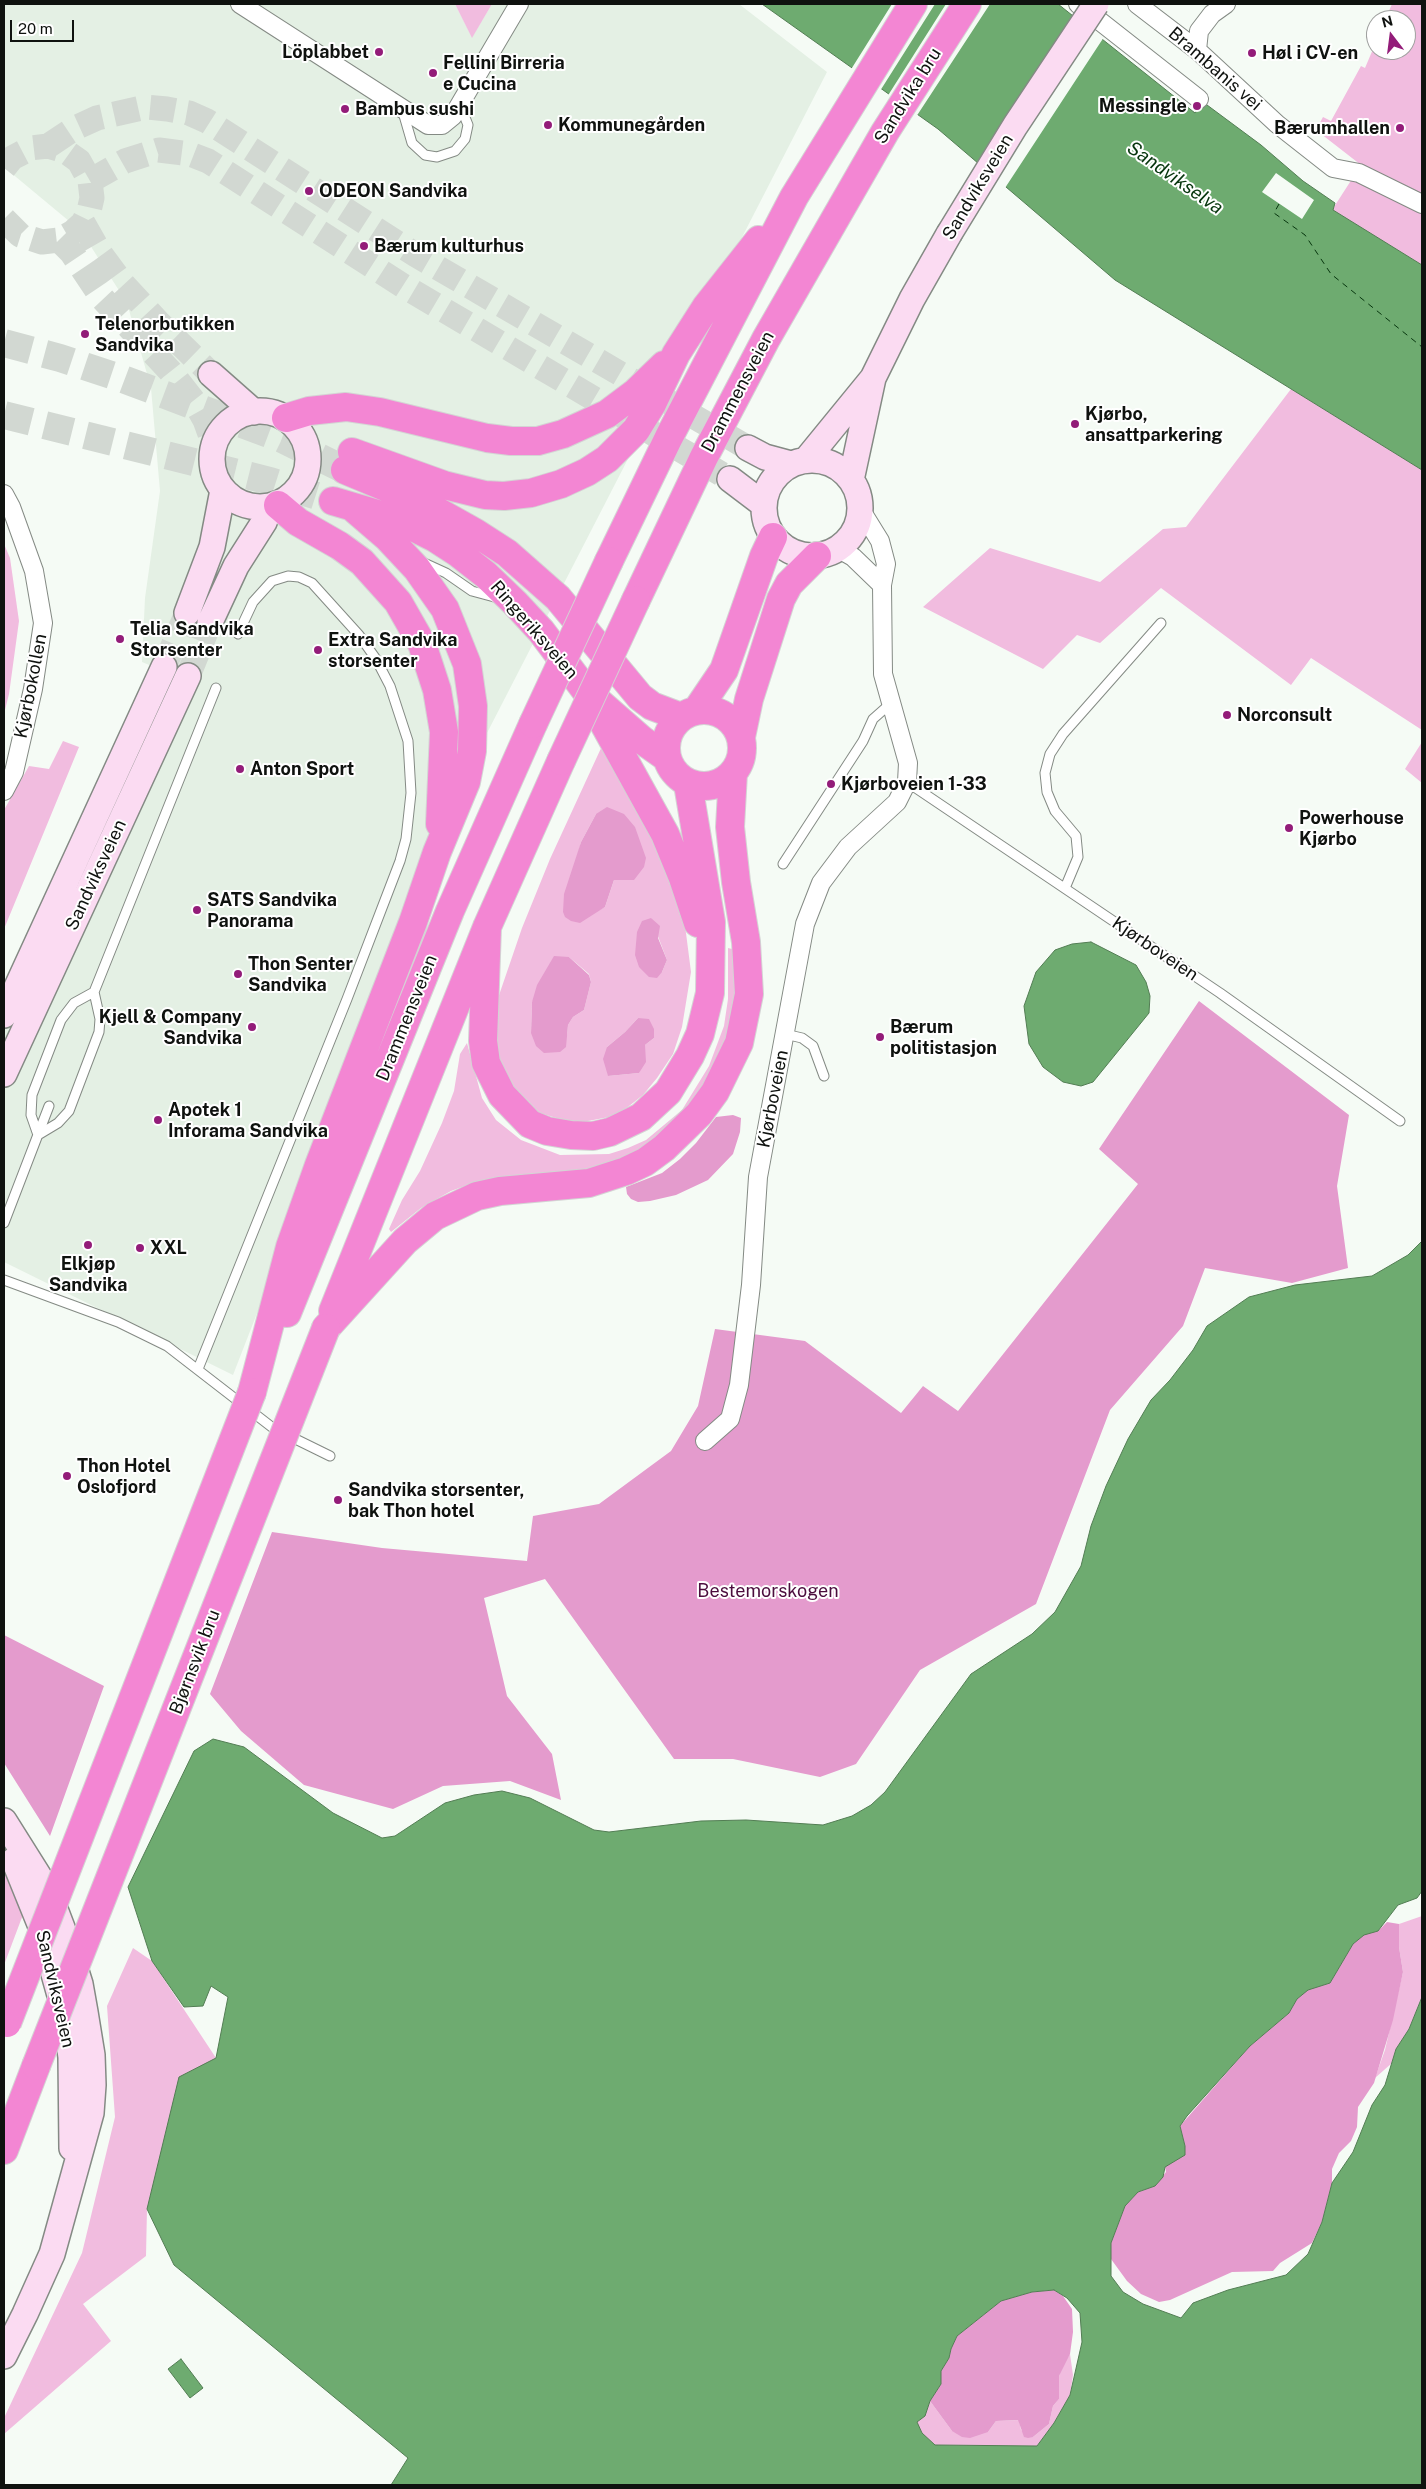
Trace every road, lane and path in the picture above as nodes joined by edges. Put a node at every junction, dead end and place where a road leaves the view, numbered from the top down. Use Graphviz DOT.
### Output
graph roads {
  1 [pos="240,4"];
  2 [pos="519,4"];
  3 [pos="914,4"];
  4 [pos="967,4"];
  5 [pos="1078,4"];
  6 [pos="1096,4"];
  7 [pos="1137,4"];
  8 [pos="1226,4"];
  9 [pos="1197,50"];
  10 [pos="1199,99"];
  11 [pos="460,105"];
  12 [pos="402,109"];
  13 [pos="851,189"];
  14 [pos="794,197"];
  15 [pos="1422,204"];
  16 [pos="676,354"];
  17 [pos="211,374"];
  18 [pos="873,378"];
  19 [pos="254,412"];
  20 [pos="286,418"];
  21 [pos="748,448"];
  22 [pos="799,462"];
  23 [pos="730,479"];
  24 [pos="851,480"];
  25 [pos="223,490"];
  26 [pos="4,494"];
  27 [pos="763,504"];
  28 [pos="274,506"];
  29 [pos="859,507"];
  30 [pos="773,538"];
  31 [pos="827,552"];
  32 [pos="404,554"];
  33 [pos="882,584"];
  34 [pos="516,603"];
  35 [pos="187,613"];
  36 [pos="210,622"];
  37 [pos="1161,623"];
  38 [pos="238,634"];
  39 [pos="164,667"];
  40 [pos="188,676"];
  41 [pos="216,688"];
  42 [pos="586,691"];
  43 [pos="890,704"];
  44 [pos="689,714"];
  45 [pos="741,737"];
  46 [pos="666,757"];
  47 [pos="733,773"];
  48 [pos="907,782"];
  49 [pos="688,784"];
  50 [pos="4,791"];
  51 [pos="437,852"];
  52 [pos="783,864"];
  53 [pos="1064,888"];
  54 [pos="488,927"];
  55 [pos="709,955"];
  56 [pos="94,992"];
  57 [pos="4,1015"];
  58 [pos="785,1034"];
  59 [pos="4,1074"];
  60 [pos="824,1076"];
  61 [pos="49,1106"];
  62 [pos="1400,1121"];
  63 [pos="38,1135"];
  64 [pos="4,1223"];
  65 [pos="4,1280"];
  66 [pos="280,1312"];
  67 [pos="326,1328"];
  68 [pos="198,1369"];
  69 [pos="705,1441"];
  70 [pos="330,1456"];
  71 [pos="4,1821"];
  72 [pos="4,1834"];
  73 [pos="5,2027"];
  74 [pos="4,2150"];
  75 [pos="72,2181"];
  76 [pos="4,2356"];
  1 -- 12 [label="street"];
  2 -- 11 [label="street"];
  3 -- 14 [label="highway"];
  4 -- 13 [label="highway, Sandvika bru"];
  5 -- 10 [label="street"];
  6 -- 18 [label="main road, Sandviksveien, bridge"];
  7 -- 9 [label="street, Brambanis vei"];
  8 -- 9 [label="street"];
  9 -- 15 [label="street, Brambanis vei"];
  11 -- 12 [label="street"];
  11 -- 12 [label="lane"];
  13 -- 54 [label="highway, Drammensveien, bridge"];
  14 -- 16 [label="highway"];
  14 -- 66 [label="highway, Drammensveien, bridge"];
  16 -- 20 [label="highway"];
  16 -- 44 [label="highway, Ringeriksveien"];
  17 -- 19 [label="main road"];
  18 -- 22 [label="main road, Sandviksveien"];
  18 -- 24 [label="main road, Sandviksveien"];
  19 -- 20 [label="main road"];
  19 -- 25 [label="main road"];
  20 -- 28 [label="main road"];
  21 -- 22 [label="main road"];
  22 -- 24 [label="main road"];
  22 -- 27 [label="main road"];
  23 -- 27 [label="main road"];
  24 -- 29 [label="main road"];
  25 -- 28 [label="main road"];
  25 -- 35 [label="main road"];
  26 -- 50 [label="street, Kjørbokollen"];
  27 -- 30 [label="main road"];
  28 -- 36 [label="main road"];
  28 -- 51 [label="highway"];
  29 -- 31 [label="main road"];
  29 -- 33 [label="street"];
  30 -- 31 [label="main road"];
  30 -- 44 [label="highway"];
  31 -- 33 [label="street"];
  31 -- 45 [label="highway"];
  32 -- 34 [label="lane"];
  32 -- 34 [label="highway, Ringeriksveien"];
  32 -- 51 [label="highway"];
  33 -- 43 [label="street"];
  34 -- 42 [label="highway, Ringeriksveien"];
  37 -- 53 [label="lane"];
  38 -- 68 [label="lane"];
  39 -- 57 [label="main road, Sandviksveien"];
  40 -- 59 [label="main road, Sandviksveien"];
  41 -- 56 [label="lane"];
  42 -- 46 [label="highway, Ringeriksveien"];
  42 -- 55 [label="highway"];
  43 -- 48 [label="street"];
  43 -- 52 [label="lane"];
  44 -- 45 [label="highway"];
  44 -- 46 [label="highway"];
  45 -- 47 [label="highway"];
  46 -- 49 [label="highway"];
  47 -- 49 [label="highway"];
  47 -- 67 [label="highway"];
  48 -- 53 [label="lane, Kjørboveien"];
  48 -- 58 [label="street, Kjørboveien"];
  49 -- 55 [label="highway"];
  51 -- 66 [label="highway"];
  53 -- 62 [label="lane, Kjørboveien"];
  54 -- 55 [label="highway"];
  54 -- 67 [label="highway, Bjørnsvik bru"];
  56 -- 63 [label="lane"];
  56 -- 63 [label="lane"];
  58 -- 60 [label="lane"];
  58 -- 69 [label="street, Kjørboveien"];
  61 -- 63 [label="lane"];
  63 -- 64 [label="lane"];
  65 -- 68 [label="lane"];
  66 -- 73 [label="highway, bridge"];
  67 -- 74 [label="highway, Bjørnsvik bru, bridge"];
  68 -- 70 [label="lane, bridge"];
  71 -- 75 [label="main road, Sandviksveien"];
  72 -- 75 [label="main road, Sandviksveien"];
  75 -- 76 [label="main road, Sandviksveien"];
}
